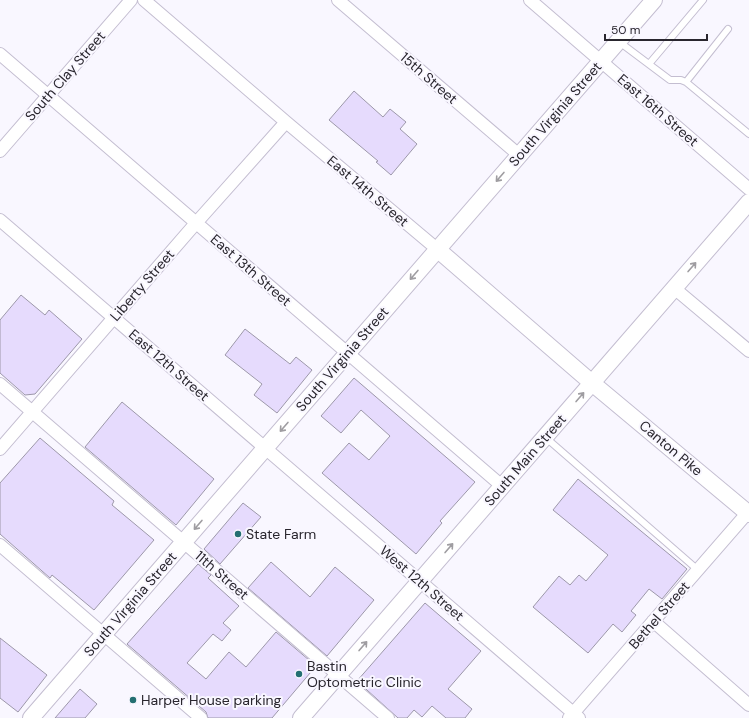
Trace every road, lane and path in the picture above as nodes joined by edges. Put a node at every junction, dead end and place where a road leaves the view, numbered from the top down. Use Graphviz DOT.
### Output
graph roads {
  1 [pos="131,0"];
  2 [pos="144,0"];
  3 [pos="338,0"];
  4 [pos="530,0"];
  5 [pos="654,0"];
  6 [pos="703,0"];
  7 [pos="728,29"];
  8 [pos="618,41"];
  9 [pos="0,54"];
  10 [pos="601,61"];
  11 [pos="649,64"];
  12 [pos="686,82"];
  13 [pos="48,96"];
  14 [pos="286,122"];
  15 [pos="749,134"];
  16 [pos="0,151"];
  17 [pos="519,155"];
  18 [pos="749,189"];
  19 [pos="749,202"];
  20 [pos="0,220"];
  21 [pos="196,222"];
  22 [pos="437,249"];
  23 [pos="674,288"];
  24 [pos="114,318"];
  25 [pos="749,351"];
  26 [pos="348,353"];
  27 [pos="592,383"];
  28 [pos="0,384"];
  29 [pos="32,412"];
  30 [pos="545,437"];
  31 [pos="265,448"];
  32 [pos="0,449"];
  33 [pos="502,486"];
  34 [pos="748,513"];
  35 [pos="184,542"];
  36 [pos="0,545"];
  37 [pos="698,570"];
  38 [pos="420,581"];
  39 [pos="653,621"];
  40 [pos="103,634"];
  41 [pos="338,675"];
  42 [pos="749,705"];
  43 [pos="574,716"];
  44 [pos="31,718"];
  45 [pos="201,718"];
  46 [pos="301,718"];
  47 [pos="388,718"];
  1 -- 13 [label="street, South Clay Street"];
  2 -- 14 [label="street, East 14th Street"];
  3 -- 17 [label="street, 15th Street"];
  4 -- 10 [label="street, East 16th Street"];
  5 -- 8 [label="main road, South Virginia Street"];
  6 -- 11 [label="lane"];
  7 -- 12 [label="lane"];
  8 -- 10 [label="main road, South Virginia Street"];
  8 -- 11 [label="lane"];
  9 -- 13 [label="street, East 13th Street"];
  10 -- 17 [label="main road, South Virginia Street"];
  10 -- 18 [label="street, East 16th Street"];
  11 -- 12 [label="lane"];
  12 -- 15 [label="lane"];
  13 -- 16 [label="street, South Clay Street"];
  13 -- 21 [label="street, East 13th Street"];
  14 -- 21 [label="street, Liberty Street"];
  14 -- 22 [label="street, East 14th Street"];
  17 -- 22 [label="main road, South Virginia Street, one-way"];
  23 -- 19 [label="main road, South Main Street, one-way"];
  20 -- 24 [label="street, East 12th Street"];
  21 -- 24 [label="street, Liberty Street"];
  21 -- 26 [label="street, East 13th Street"];
  22 -- 26 [label="main road, South Virginia Street, one-way"];
  22 -- 27 [label="main road, East 14th Street"];
  23 -- 25 [label="street"];
  23 -- 27 [label="main road, South Main Street"];
  24 -- 29 [label="street, Liberty Street"];
  24 -- 31 [label="street, East 12th Street"];
  26 -- 31 [label="main road, South Virginia Street, one-way"];
  26 -- 33 [label="street, East 13th Street"];
  30 -- 27 [label="main road, South Main Street, one-way"];
  27 -- 34 [label="main road, Canton Pike"];
  28 -- 29 [label="street, 11th Street"];
  29 -- 32 [label="street, Liberty Street"];
  29 -- 35 [label="street, 11th Street"];
  30 -- 33 [label="main road, South Main Street"];
  30 -- 37 [label="lane"];
  31 -- 35 [label="main road, South Virginia Street, one-way"];
  31 -- 38 [label="street, West 12th Street"];
  38 -- 33 [label="main road, South Main Street, one-way"];
  34 -- 37 [label="street, Bethel Street"];
  35 -- 40 [label="main road, South Virginia Street"];
  35 -- 41 [label="street, 11th Street"];
  36 -- 40 [label="street"];
  37 -- 39 [label="street, Bethel Street"];
  41 -- 38 [label="main road, South Main Street, one-way"];
  38 -- 43 [label="street, West 12th Street"];
  39 -- 42 [label="street"];
  39 -- 43 [label="street, Bethel Street"];
  40 -- 44 [label="main road, South Virginia Street"];
  40 -- 45 [label="street"];
  41 -- 46 [label="main road, South Main Street"];
  41 -- 47 [label="street, 11th Street"];
}
